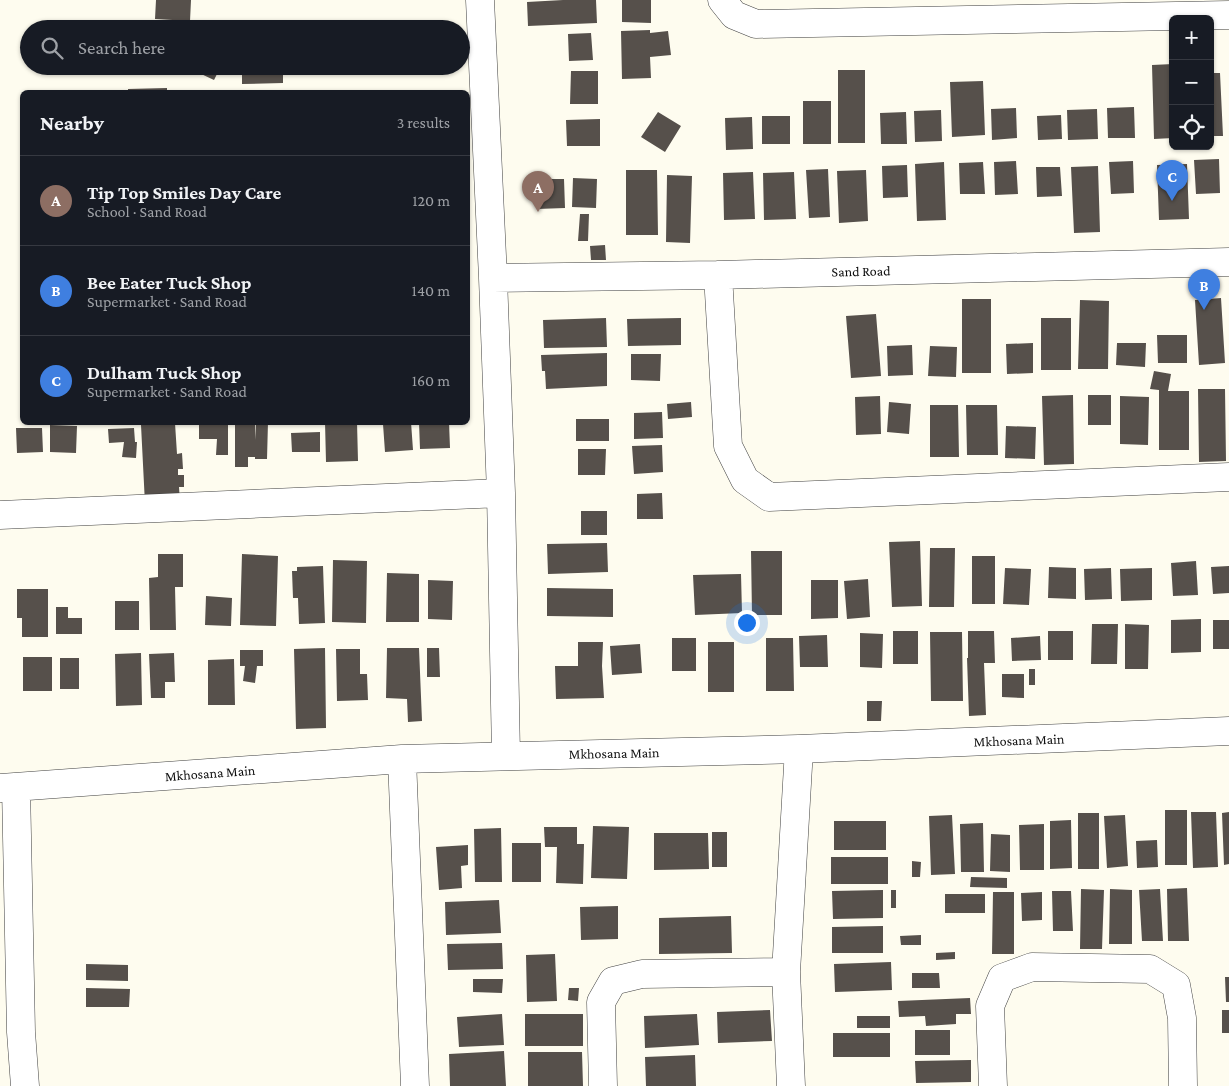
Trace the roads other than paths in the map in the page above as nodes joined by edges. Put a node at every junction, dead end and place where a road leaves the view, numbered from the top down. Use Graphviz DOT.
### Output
graph roads {
  1 [pos="480,0"];
  2 [pos="722,0"];
  3 [pos="1229,15"];
  4 [pos="1229,262"];
  5 [pos="718,275"];
  6 [pos="493,278"];
  7 [pos="1229,477"];
  8 [pos="502,492"];
  9 [pos="0,515"];
  10 [pos="1229,731"];
  11 [pos="799,749"];
  12 [pos="506,755"];
  13 [pos="402,759"];
  14 [pos="8,788"];
  15 [pos="786,972"];
  16 [pos="11,1033"];
  17 [pos="25,1086"];
  18 [pos="415,1086"];
  19 [pos="603,1086"];
  20 [pos="790,1086"];
  21 [pos="993,1086"];
  22 [pos="1183,1086"];
  1 -- 6 [label="street"];
  2 -- 3 [label="street"];
  4 -- 5 [label="street, Sand Road"];
  5 -- 6 [label="street, Sand Road"];
  5 -- 7 [label="street"];
  6 -- 8 [label="street"];
  8 -- 9 [label="street"];
  8 -- 12 [label="street"];
  10 -- 11 [label="street, Mkhosana Main"];
  11 -- 12 [label="street, Mkhosana Main"];
  11 -- 15 [label="street"];
  12 -- 13 [label="street, Mkhosana Main"];
  13 -- 14 [label="street, Mkhosana Main"];
  13 -- 18 [label="street"];
  14 -- 16 [label="street"];
  15 -- 19 [label="street"];
  15 -- 20 [label="street"];
  16 -- 17 [label="street"];
  21 -- 22 [label="street"];
}
